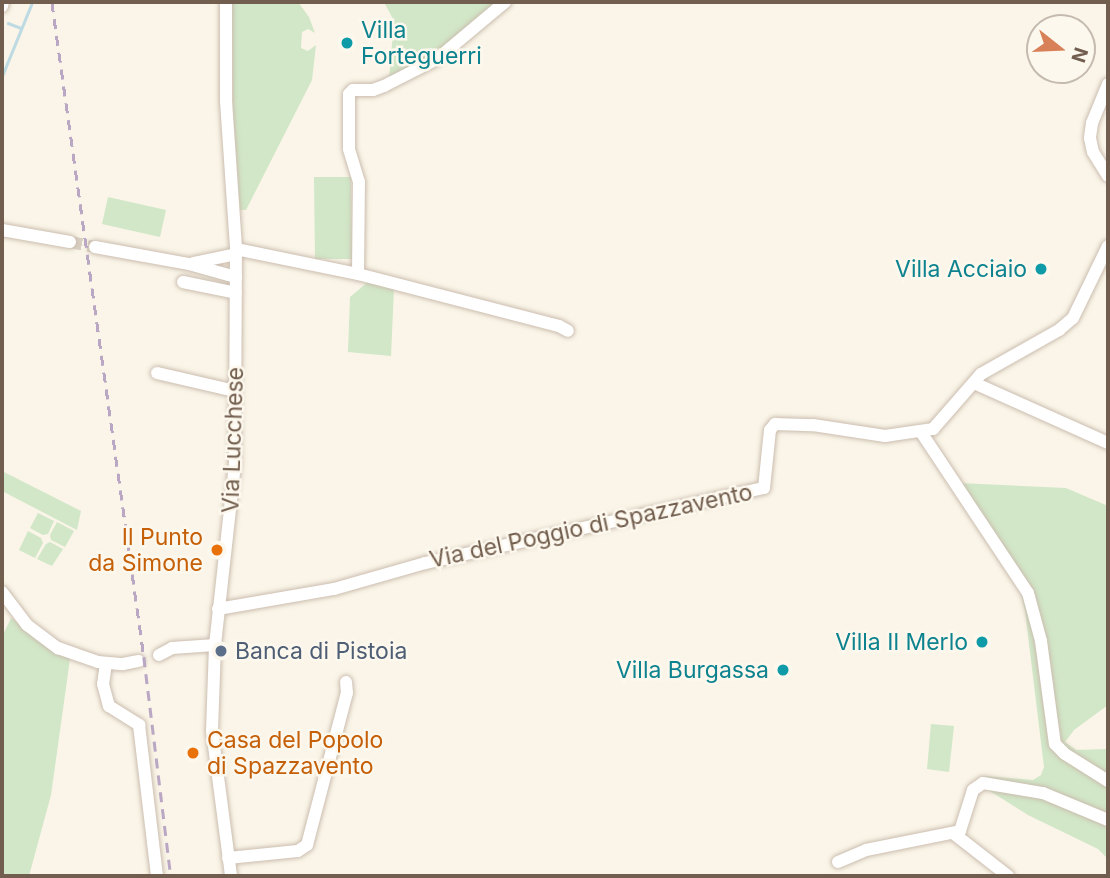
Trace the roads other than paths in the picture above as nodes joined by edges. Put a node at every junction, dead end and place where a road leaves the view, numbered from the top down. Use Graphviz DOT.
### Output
graph roads {
  1 [pos="226,2"];
  2 [pos="505,2"];
  3 [pos="1108,84"];
  4 [pos="1108,176"];
  5 [pos="2,230"];
  6 [pos="70,242"];
  7 [pos="1108,246"];
  8 [pos="95,247"];
  9 [pos="236,251"];
  10 [pos="189,264"];
  11 [pos="358,274"];
  12 [pos="236,277"];
  13 [pos="183,282"];
  14 [pos="236,293"];
  15 [pos="568,331"];
  16 [pos="157,373"];
  17 [pos="974,383"];
  18 [pos="235,391"];
  19 [pos="921,432"];
  20 [pos="1108,443"];
  21 [pos="2,592"];
  22 [pos="218,609"];
  23 [pos="215,645"];
  24 [pos="159,655"];
  25 [pos="139,661"];
  26 [pos="106,663"];
  27 [pos="346,682"];
  28 [pos="1108,781"];
  29 [pos="1108,820"];
  30 [pos="953,833"];
  31 [pos="228,858"];
  32 [pos="838,862"];
  33 [pos="157,876"];
  34 [pos="231,876"];
  35 [pos="1008,876"];
  1 -- 9 [label="street, Via Lucchese"];
  2 -- 11 [label="street"];
  3 -- 4 [label="street"];
  5 -- 6 [label="street"];
  7 -- 17 [label="street, Via del Poggio di Spazzavento"];
  8 -- 10 [label="street"];
  9 -- 10 [label="street"];
  9 -- 11 [label="street"];
  9 -- 12 [label="street, Via Lucchese"];
  10 -- 12 [label="street"];
  11 -- 15 [label="street"];
  12 -- 14 [label="street, Via Lucchese"];
  13 -- 14 [label="street"];
  14 -- 18 [label="street, Via Lucchese"];
  16 -- 18 [label="street"];
  17 -- 19 [label="street, Via del Poggio di Spazzavento"];
  17 -- 20 [label="street"];
  18 -- 22 [label="street, Via Lucchese"];
  19 -- 22 [label="street, Via del Poggio di Spazzavento"];
  19 -- 28 [label="street"];
  21 -- 26 [label="street"];
  22 -- 23 [label="street, Via Lucchese"];
  23 -- 24 [label="street"];
  23 -- 31 [label="street, Via Lucchese"];
  25 -- 26 [label="street"];
  26 -- 33 [label="street"];
  27 -- 31 [label="street"];
  29 -- 30 [label="street"];
  30 -- 32 [label="street"];
  30 -- 35 [label="street"];
  31 -- 34 [label="street, Via Lucchese"];
}
